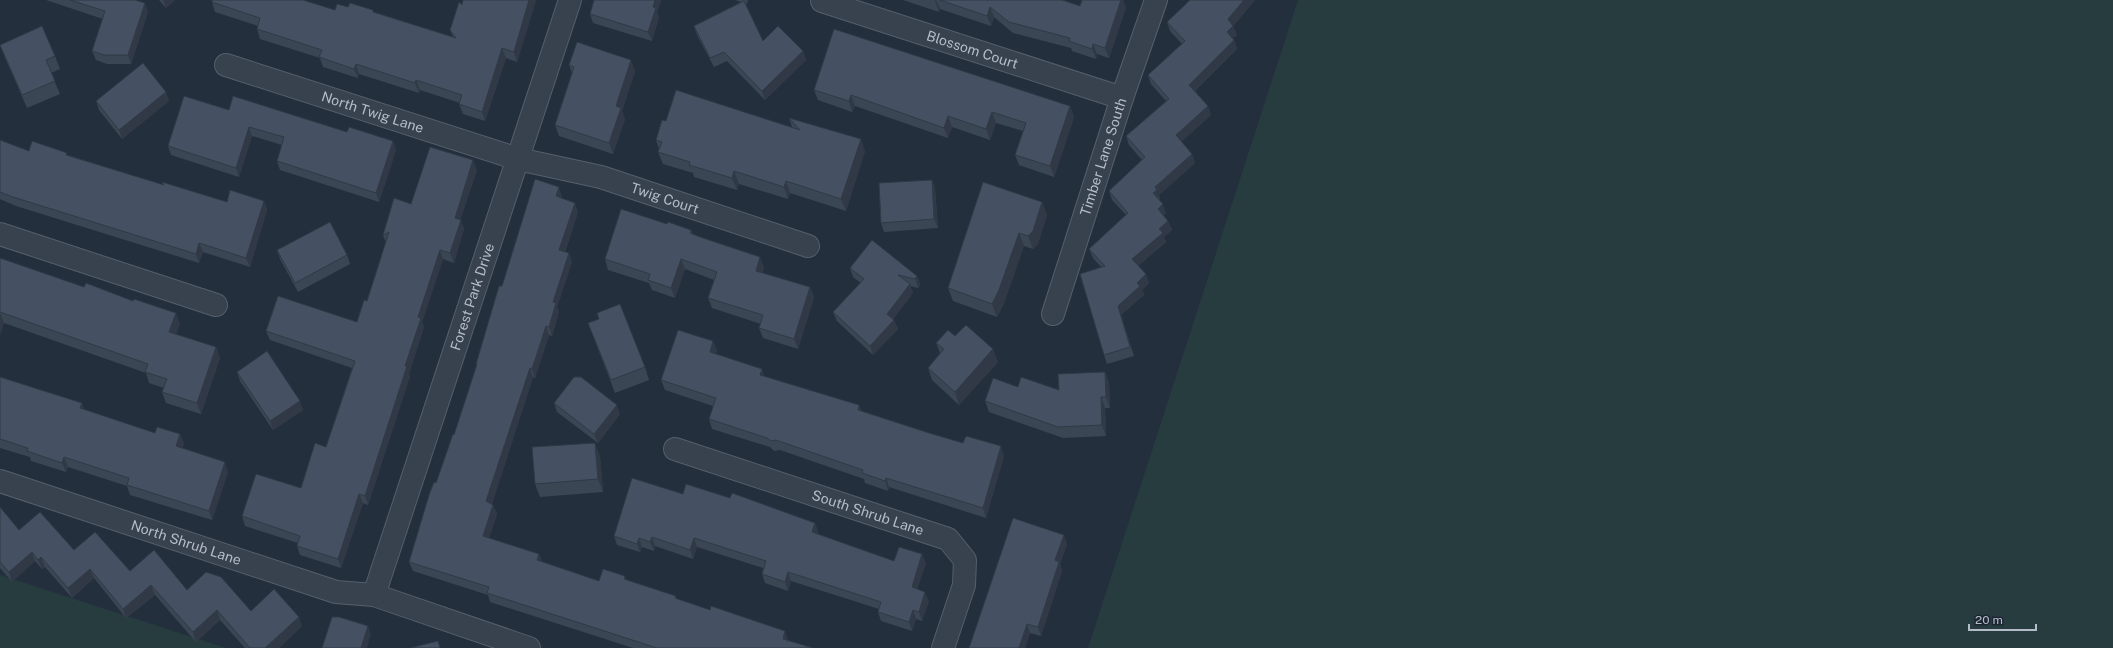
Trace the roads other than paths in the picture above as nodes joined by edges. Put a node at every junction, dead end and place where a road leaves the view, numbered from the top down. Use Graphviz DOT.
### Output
graph roads {
  1 [pos="570,0"];
  2 [pos="1156,0"];
  3 [pos="822,1"];
  4 [pos="226,65"];
  5 [pos="1122,98"];
  6 [pos="518,160"];
  7 [pos="0,234"];
  8 [pos="808,246"];
  9 [pos="216,305"];
  10 [pos="1053,314"];
  11 [pos="676,449"];
  12 [pos="0,481"];
  13 [pos="374,595"];
  14 [pos="529,648"];
  15 [pos="944,648"];
  1 -- 6 [label="street, Forest Park Drive"];
  2 -- 5 [label="street, Timber Lane South"];
  3 -- 5 [label="street, Blossom Court"];
  4 -- 6 [label="street, North Twig Lane"];
  5 -- 10 [label="street, Timber Lane South"];
  6 -- 8 [label="street, Twig Court"];
  6 -- 13 [label="street, Forest Park Drive"];
  7 -- 9 [label="street"];
  11 -- 15 [label="street, South Shrub Lane"];
  12 -- 13 [label="street, North Shrub Lane"];
  13 -- 14 [label="street"];
}
